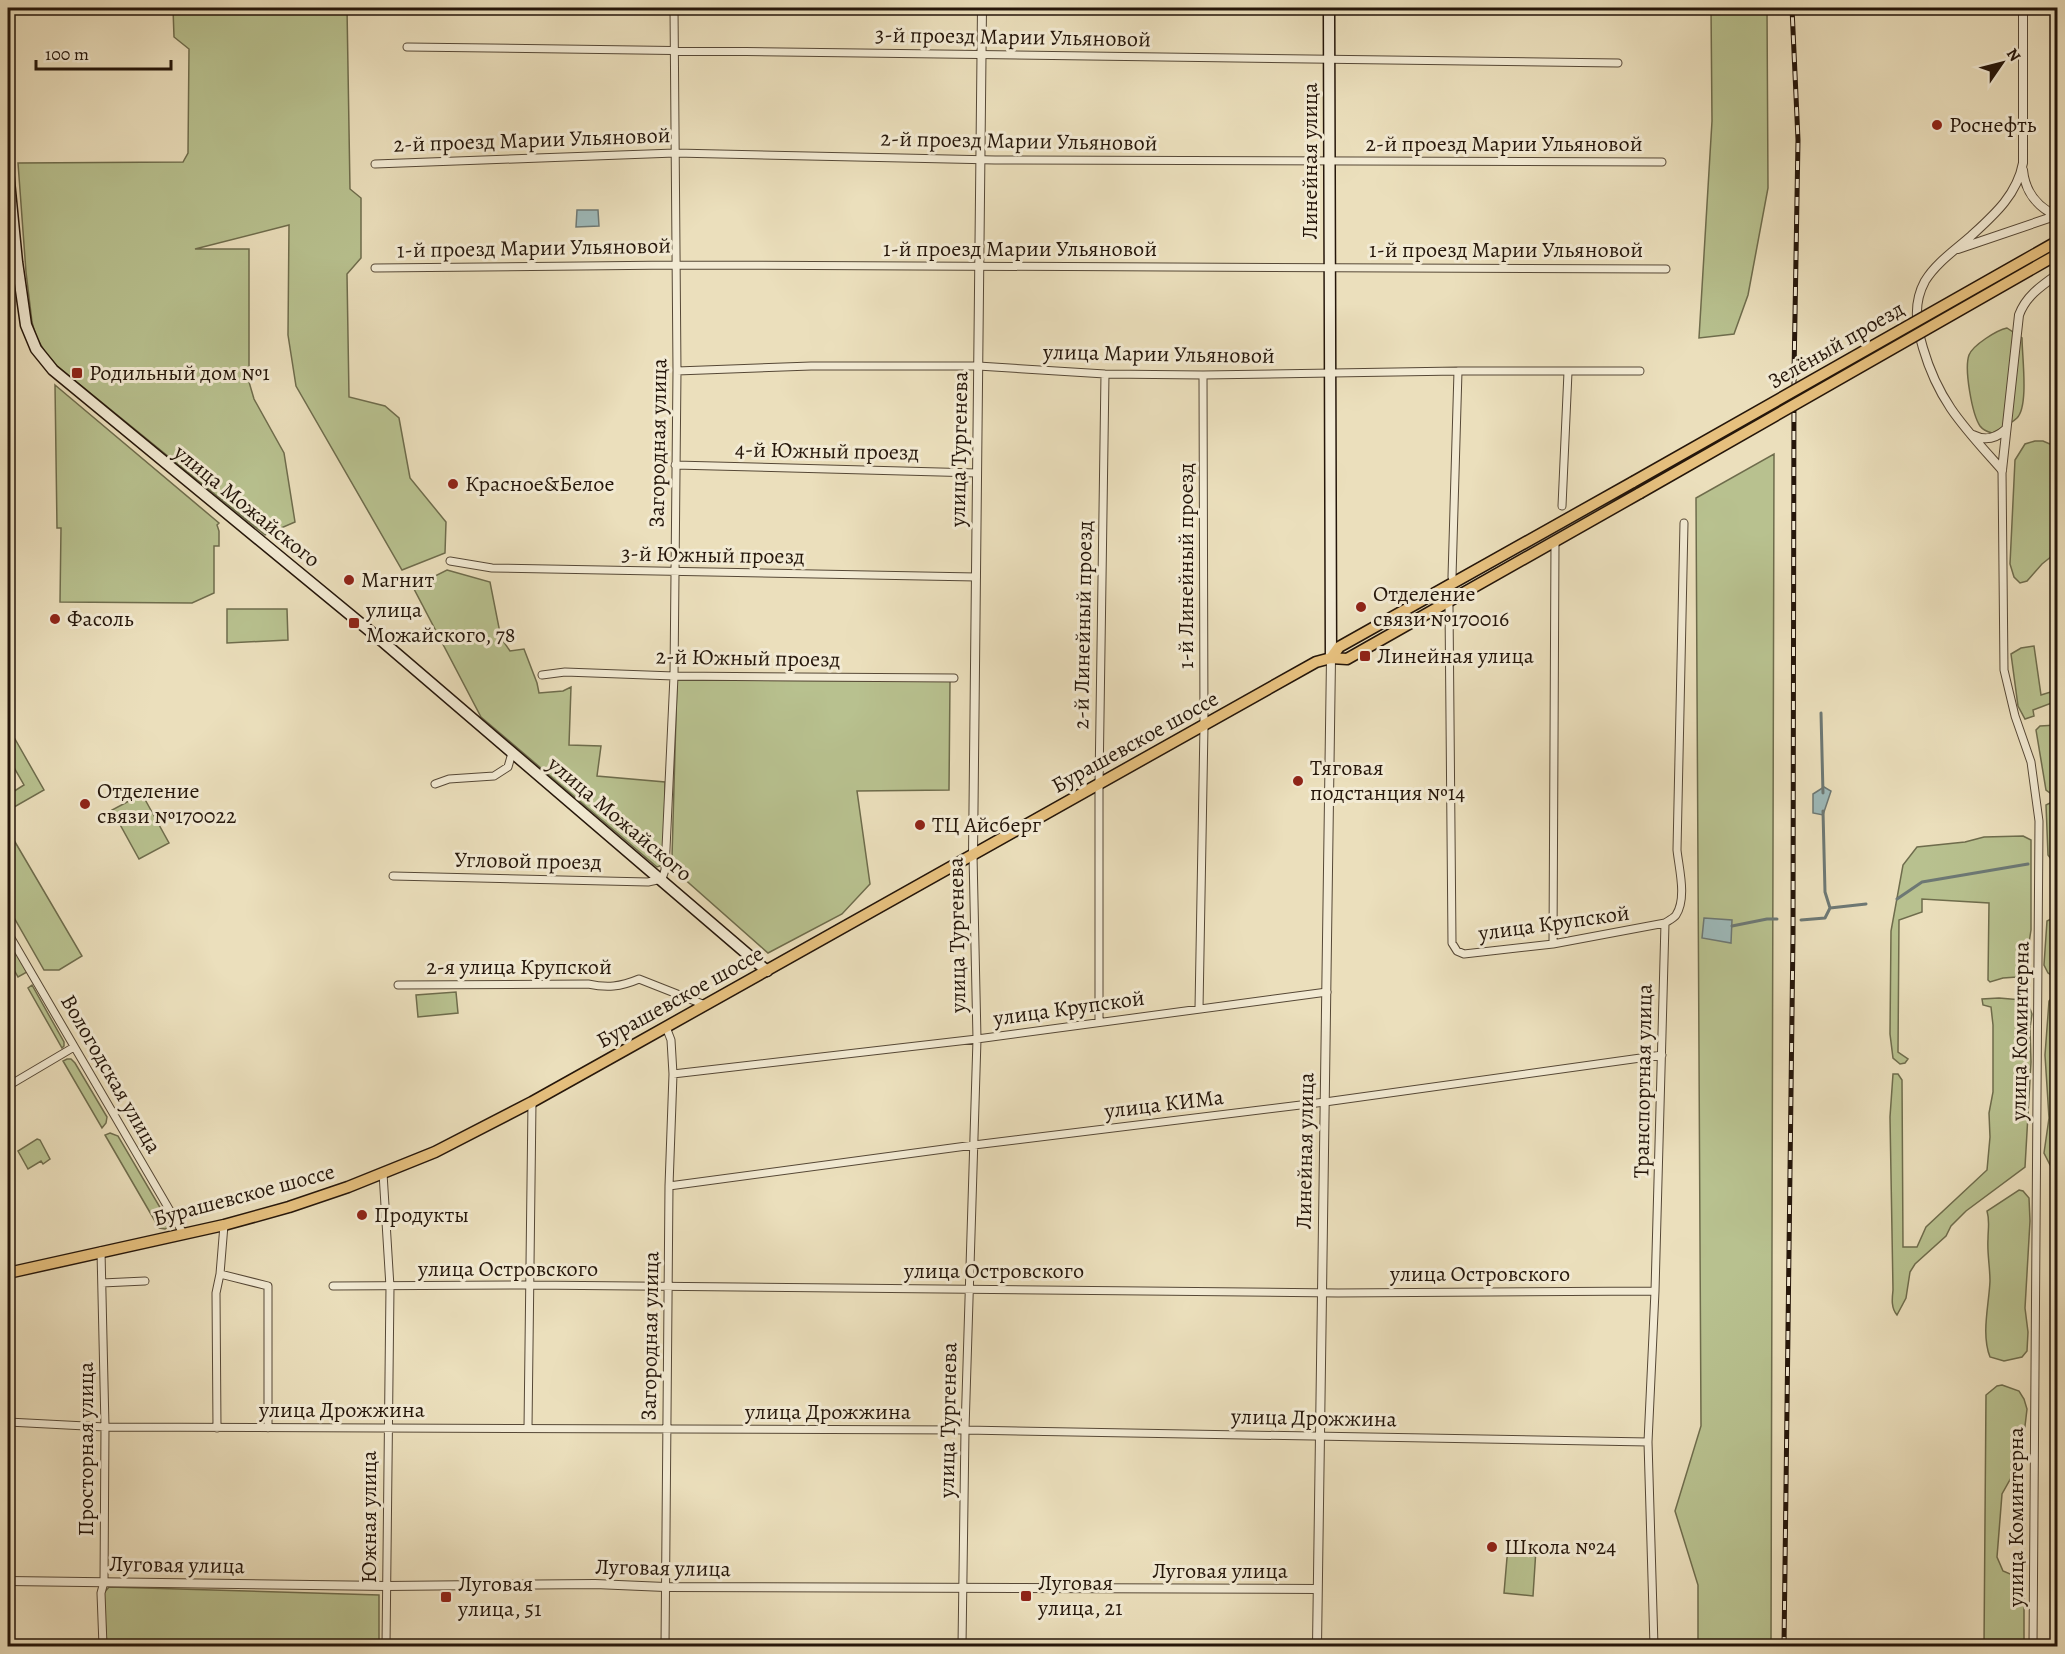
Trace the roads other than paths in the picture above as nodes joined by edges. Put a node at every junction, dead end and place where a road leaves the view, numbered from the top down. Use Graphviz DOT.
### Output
graph roads {
  1 [pos="674,8"];
  2 [pos="982,8"];
  3 [pos="1329,8"];
  4 [pos="2024,8"];
  5 [pos="407,47"];
  6 [pos="675,51"];
  7 [pos="982,54"];
  8 [pos="1329,59"];
  9 [pos="1618,63"];
  10 [pos="675,153"];
  11 [pos="980,160"];
  12 [pos="1330,162"];
  13 [pos="1662,162"];
  14 [pos="2023,163"];
  15 [pos="375,164"];
  16 [pos="8,171"];
  17 [pos="2057,215"];
  18 [pos="2058,242"];
  19 [pos="1955,250"];
  20 [pos="2058,254"];
  21 [pos="676,265"];
  22 [pos="979,267"];
  23 [pos="375,268"];
  24 [pos="1330,268"];
  25 [pos="1666,269"];
  26 [pos="2058,274"];
  27 [pos="978,366"];
  28 [pos="677,371"];
  29 [pos="1458,371"];
  30 [pos="1640,371"];
  31 [pos="1568,372"];
  32 [pos="1105,374"];
  33 [pos="1331,374"];
  34 [pos="1203,375"];
  35 [pos="2005,430"];
  36 [pos="1970,433"];
  37 [pos="675,465"];
  38 [pos="2002,470"];
  39 [pos="977,473"];
  40 [pos="1633,482"];
  41 [pos="1640,493"];
  42 [pos="1562,506"];
  43 [pos="1684,523"];
  44 [pos="1555,542"];
  45 [pos="450,561"];
  46 [pos="674,572"];
  47 [pos="976,577"];
  48 [pos="1455,582"];
  49 [pos="1447,602"];
  50 [pos="1331,658"];
  51 [pos="542,675"];
  52 [pos="674,676"];
  53 [pos="954,678"];
  54 [pos="1204,726"];
  55 [pos="512,753"];
  56 [pos="435,784"];
  57 [pos="1099,785"];
  58 [pos="973,855"];
  59 [pos="393,876"];
  60 [pos="662,879"];
  61 [pos="1665,924"];
  62 [pos="8,933"];
  63 [pos="1553,945"];
  64 [pos="767,971"];
  65 [pos="398,985"];
  66 [pos="1327,993"];
  67 [pos="705,1005"];
  68 [pos="1199,1009"];
  69 [pos="1100,1021"];
  70 [pos="666,1027"];
  71 [pos="977,1039"];
  72 [pos="75,1047"];
  73 [pos="1662,1055"];
  74 [pos="673,1074"];
  75 [pos="8,1086"];
  76 [pos="532,1102"];
  77 [pos="1325,1102"];
  78 [pos="974,1145"];
  79 [pos="383,1173"];
  80 [pos="669,1186"];
  81 [pos="224,1225"];
  82 [pos="183,1233"];
  83 [pos="101,1251"];
  84 [pos="8,1273"];
  85 [pos="220,1274"];
  86 [pos="146,1281"];
  87 [pos="102,1283"];
  88 [pos="530,1285"];
  89 [pos="333,1287"];
  90 [pos="390,1287"];
  91 [pos="668,1287"];
  92 [pos="969,1289"];
  93 [pos="1656,1291"];
  94 [pos="1322,1292"];
  95 [pos="8,1422"];
  96 [pos="105,1427"];
  97 [pos="217,1428"];
  98 [pos="268,1428"];
  99 [pos="528,1428"];
  100 [pos="667,1428"];
  101 [pos="387,1429"];
  102 [pos="965,1431"];
  103 [pos="1320,1436"];
  104 [pos="1648,1442"];
  105 [pos="8,1581"];
  106 [pos="104,1582"];
  107 [pos="387,1586"];
  108 [pos="665,1587"];
  109 [pos="963,1588"];
  110 [pos="1317,1589"];
  111 [pos="104,1647"];
  112 [pos="386,1647"];
  113 [pos="665,1647"];
  114 [pos="962,1647"];
  115 [pos="1317,1647"];
  116 [pos="1654,1647"];
  117 [pos="2033,1647"];
  1 -- 6 [label="street, Загородная улица"];
  2 -- 7 [label="street, улица Тургенева"];
  3 -- 8 [label="main road, Линейная улица"];
  4 -- 14 [label="street"];
  5 -- 6 [label="street, 3-й проезд Марии Ульяновой"];
  6 -- 7 [label="street, 3-й проезд Марии Ульяновой"];
  6 -- 10 [label="street, Загородная улица"];
  7 -- 8 [label="street, 3-й проезд Марии Ульяновой"];
  7 -- 11 [label="street, улица Тургенева"];
  8 -- 9 [label="street, 3-й проезд Марии Ульяновой"];
  8 -- 12 [label="main road, Линейная улица"];
  10 -- 11 [label="street, 2-й проезд Марии Ульяновой"];
  10 -- 15 [label="street, 2-й проезд Марии Ульяновой"];
  10 -- 21 [label="street, Загородная улица"];
  11 -- 12 [label="street, 2-й проезд Марии Ульяновой"];
  11 -- 22 [label="street, улица Тургенева"];
  12 -- 13 [label="street, 2-й проезд Марии Ульяновой"];
  12 -- 24 [label="main road, Линейная улица"];
  14 -- 17 [label="street"];
  14 -- 19 [label="street"];
  16 -- 55 [label="main road, улица Можайского"];
  17 -- 19 [label="street"];
  18 -- 40 [label="main road, Зелёный проезд, bridge"];
  19 -- 36 [label="street"];
  20 -- 41 [label="main road, Зелёный проезд, bridge"];
  21 -- 22 [label="street, 1-й проезд Марии Ульяновой"];
  21 -- 23 [label="street, 1-й проезд Марии Ульяновой"];
  21 -- 28 [label="street, Загородная улица"];
  22 -- 24 [label="street, 1-й проезд Марии Ульяновой"];
  22 -- 27 [label="street, улица Тургенева"];
  24 -- 25 [label="street, 1-й проезд Марии Ульяновой"];
  24 -- 33 [label="main road, Линейная улица"];
  26 -- 35 [label="street"];
  27 -- 28 [label="street, улица Марии Ульяновой"];
  27 -- 32 [label="street, улица Марии Ульяновой"];
  27 -- 39 [label="street, улица Тургенева"];
  28 -- 37 [label="street, Загородная улица"];
  29 -- 31 [label="street, улица Марии Ульяновой"];
  29 -- 33 [label="street, улица Марии Ульяновой"];
  29 -- 48 [label="street"];
  30 -- 31 [label="street, улица Марии Ульяновой"];
  31 -- 42 [label="street"];
  32 -- 34 [label="street, улица Марии Ульяновой"];
  32 -- 57 [label="street, 2-й Линейный проезд"];
  33 -- 34 [label="street, улица Марии Ульяновой"];
  33 -- 50 [label="main road, Линейная улица"];
  34 -- 54 [label="street, 1-й Линейный проезд"];
  35 -- 36 [label="street"];
  35 -- 38 [label="street"];
  36 -- 38 [label="street"];
  37 -- 39 [label="street, 4-й Южный проезд"];
  37 -- 46 [label="street, Загородная улица"];
  38 -- 117 [label="street, улица Коминтерна"];
  39 -- 47 [label="street, улица Тургенева"];
  40 -- 48 [label="main road, Бурашевское шоссе"];
  41 -- 44 [label="main road, Бурашевское шоссе"];
  43 -- 61 [label="street"];
  44 -- 49 [label="main road, Бурашевское шоссе"];
  44 -- 63 [label="street"];
  45 -- 46 [label="street, 3-й Южный проезд"];
  46 -- 47 [label="street, 3-й Южный проезд"];
  46 -- 52 [label="street, Загородная улица"];
  47 -- 58 [label="street, улица Тургенева"];
  48 -- 50 [label="main road, Бурашевское шоссе"];
  49 -- 50 [label="main road, Бурашевское шоссе"];
  49 -- 63 [label="street, улица Крупской"];
  50 -- 54 [label="main road, Бурашевское шоссе"];
  50 -- 66 [label="street, Линейная улица"];
  51 -- 52 [label="street, 2-й Южный проезд"];
  52 -- 53 [label="street, 2-й Южный проезд"];
  52 -- 60 [label="street, Загородная улица"];
  54 -- 57 [label="main road, Бурашевское шоссе"];
  54 -- 68 [label="street, 1-й Линейный проезд"];
  55 -- 56 [label="street"];
  55 -- 60 [label="main road, улица Можайского"];
  57 -- 58 [label="main road, Бурашевское шоссе"];
  57 -- 69 [label="street, 2-й Линейный проезд"];
  58 -- 64 [label="main road, Бурашевское шоссе"];
  58 -- 71 [label="street, улица Тургенева"];
  59 -- 60 [label="street, Угловой проезд"];
  60 -- 64 [label="main road, улица Можайского"];
  61 -- 63 [label="street, улица Крупской"];
  61 -- 73 [label="street, Транспортная улица"];
  62 -- 72 [label="street, Вологодская улица"];
  64 -- 67 [label="main road, Бурашевское шоссе"];
  65 -- 67 [label="street, 2-я улица Крупской"];
  66 -- 68 [label="street, улица Крупской"];
  66 -- 77 [label="street, Линейная улица"];
  67 -- 70 [label="main road, Бурашевское шоссе"];
  68 -- 69 [label="street, улица Крупской"];
  69 -- 71 [label="street, улица Крупской"];
  70 -- 74 [label="street, Загородная улица"];
  70 -- 76 [label="main road, Бурашевское шоссе"];
  71 -- 74 [label="street, улица Крупской"];
  71 -- 78 [label="street, улица Тургенева"];
  72 -- 75 [label="street"];
  72 -- 82 [label="street, Вологодская улица"];
  73 -- 77 [label="street, улица КИМа"];
  73 -- 93 [label="street, Транспортная улица"];
  74 -- 80 [label="street, Загородная улица"];
  76 -- 79 [label="main road, Бурашевское шоссе"];
  76 -- 88 [label="street"];
  77 -- 78 [label="street, улица КИМа"];
  77 -- 94 [label="street, Линейная улица"];
  78 -- 80 [label="street, улица КИМа"];
  78 -- 92 [label="street, улица Тургенева"];
  79 -- 81 [label="main road, Бурашевское шоссе"];
  79 -- 90 [label="street, Южная улица"];
  80 -- 91 [label="street, Загородная улица"];
  81 -- 82 [label="main road, Бурашевское шоссе"];
  81 -- 85 [label="street"];
  82 -- 83 [label="main road, Бурашевское шоссе"];
  83 -- 84 [label="main road, Бурашевское шоссе"];
  83 -- 87 [label="street, Просторная улица"];
  85 -- 97 [label="street"];
  85 -- 98 [label="street"];
  86 -- 87 [label="street"];
  87 -- 96 [label="street, Просторная улица"];
  88 -- 90 [label="street, улица Островского"];
  88 -- 91 [label="street, улица Островского"];
  88 -- 99 [label="street"];
  89 -- 90 [label="street, улица Островского"];
  90 -- 101 [label="street, Южная улица"];
  91 -- 92 [label="street, улица Островского"];
  91 -- 100 [label="street, Загородная улица"];
  92 -- 94 [label="street, улица Островского"];
  92 -- 102 [label="street, улица Тургенева"];
  93 -- 94 [label="street, улица Островского"];
  93 -- 104 [label="street, Транспортная улица"];
  94 -- 103 [label="street, Линейная улица"];
  95 -- 96 [label="street, улица Дрожжина"];
  96 -- 97 [label="street, улица Дрожжина"];
  96 -- 106 [label="street, Просторная улица"];
  97 -- 98 [label="street, улица Дрожжина"];
  98 -- 101 [label="street, улица Дрожжина"];
  99 -- 100 [label="street, улица Дрожжина"];
  99 -- 101 [label="street, улица Дрожжина"];
  100 -- 102 [label="street, улица Дрожжина"];
  100 -- 108 [label="street, Загородная улица"];
  101 -- 107 [label="street, Южная улица"];
  102 -- 103 [label="street, улица Дрожжина"];
  102 -- 109 [label="street, улица Тургенева"];
  103 -- 104 [label="street, улица Дрожжина"];
  103 -- 110 [label="street, Линейная улица"];
  104 -- 116 [label="street, Транспортная улица"];
  105 -- 106 [label="street, Луговая улица"];
  106 -- 107 [label="street, Луговая улица"];
  106 -- 111 [label="street, Просторная улица"];
  107 -- 108 [label="street, Луговая улица"];
  107 -- 112 [label="street, Южная улица"];
  108 -- 109 [label="street, Луговая улица"];
  108 -- 113 [label="street, Загородная улица"];
  109 -- 110 [label="street, Луговая улица"];
  109 -- 114 [label="street, улица Тургенева"];
  110 -- 115 [label="street, Линейная улица"];
}
